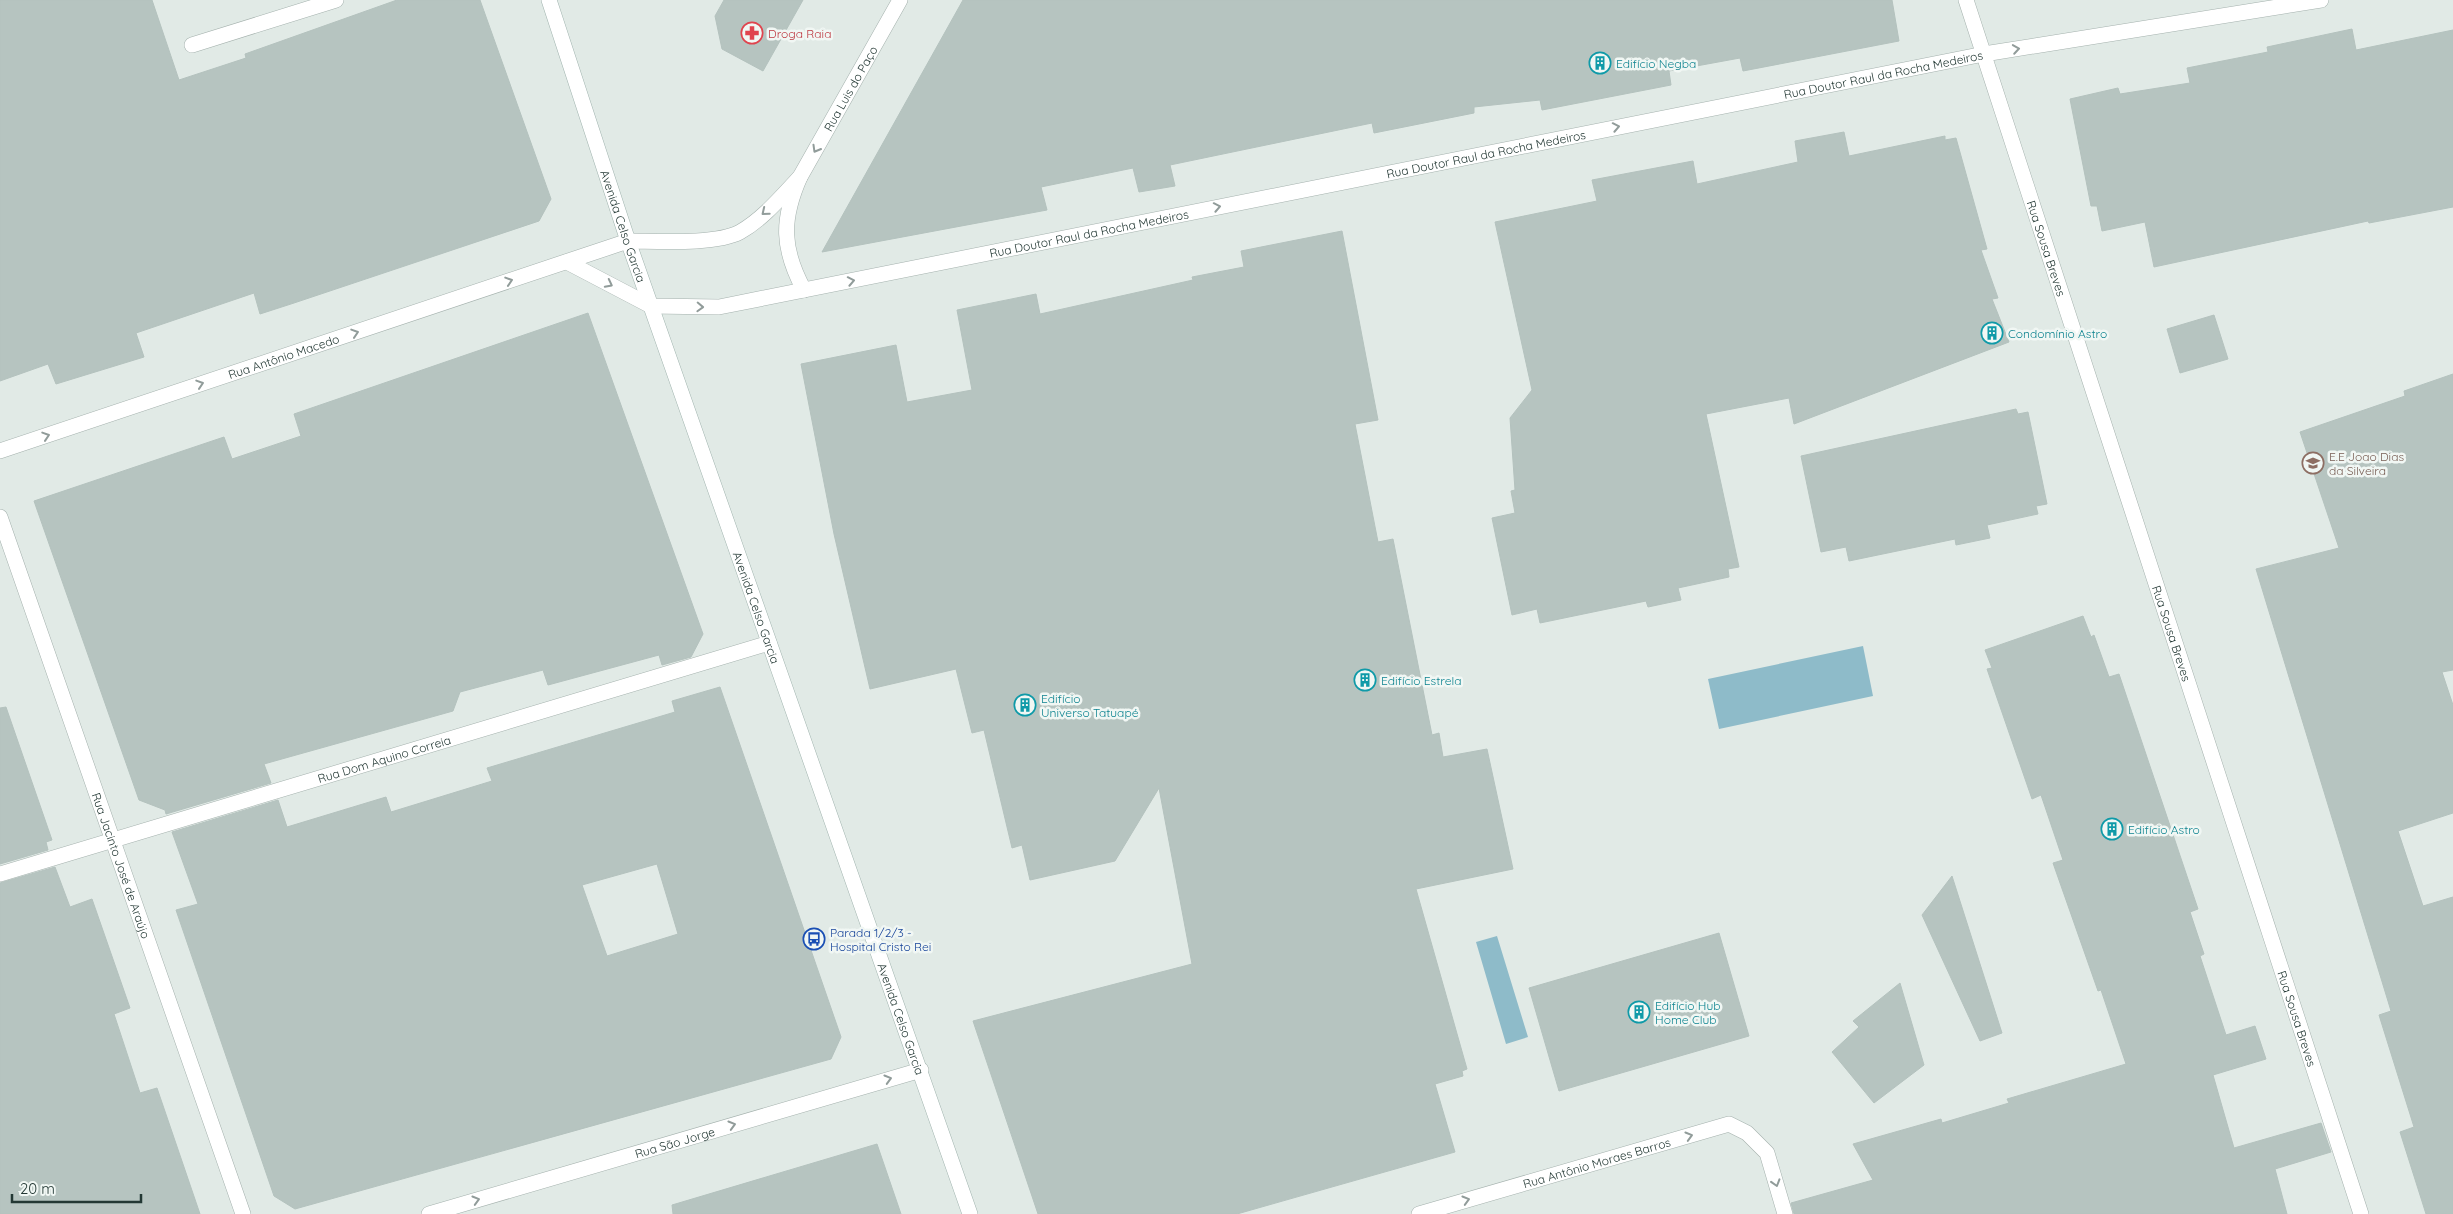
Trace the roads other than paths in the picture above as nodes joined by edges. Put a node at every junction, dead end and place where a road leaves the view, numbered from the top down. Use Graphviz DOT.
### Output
graph roads {
  1 [pos="336,0"];
  2 [pos="549,0"];
  3 [pos="900,0"];
  4 [pos="1966,0"];
  5 [pos="2321,0"];
  6 [pos="192,45"];
  7 [pos="1984,54"];
  8 [pos="800,177"];
  9 [pos="628,241"];
  10 [pos="567,262"];
  11 [pos="804,290"];
  12 [pos="651,306"];
  13 [pos="0,451"];
  14 [pos="0,517"];
  15 [pos="769,644"];
  16 [pos="113,840"];
  17 [pos="0,874"];
  18 [pos="921,1070"];
  19 [pos="243,1214"];
  20 [pos="429,1214"];
  21 [pos="970,1214"];
  22 [pos="1419,1214"];
  23 [pos="1785,1214"];
  24 [pos="2361,1214"];
  1 -- 6 [label="street"];
  2 -- 9 [label="street, Avenida Celso Garcia"];
  3 -- 8 [label="street, Rua Luis do Paço, one-way"];
  4 -- 7 [label="street, Rua Sousa Breves"];
  7 -- 5 [label="street, Rua Doutor Raul da Rocha Medeiros, one-way"];
  11 -- 7 [label="street, Rua Doutor Raul da Rocha Medeiros, one-way"];
  7 -- 24 [label="street, Rua Sousa Breves"];
  8 -- 9 [label="street, Rua Luis do Paço, one-way"];
  8 -- 11 [label="street, Rua Luis do Paço"];
  9 -- 10 [label="street, Rua Antônio Macedo"];
  9 -- 12 [label="street, Avenida Celso Garcia"];
  10 -- 12 [label="street, one-way"];
  13 -- 10 [label="street, Rua Antônio Macedo, one-way"];
  12 -- 11 [label="street, Rua Doutor Raul da Rocha Medeiros, one-way"];
  12 -- 15 [label="street, Avenida Celso Garcia"];
  14 -- 16 [label="street, Rua Jacinto José de Araújo"];
  15 -- 16 [label="street, Rua Dom Aquino Correia"];
  15 -- 18 [label="street, Avenida Celso Garcia"];
  16 -- 17 [label="street, Rua Dom Aquino Correia"];
  16 -- 19 [label="street, Rua Jacinto José de Araújo"];
  20 -- 18 [label="street, Rua São Jorge, one-way"];
  18 -- 21 [label="street, Avenida Celso Garcia"];
  22 -- 23 [label="street, Rua Antônio Moraes Barros, one-way"];
}
